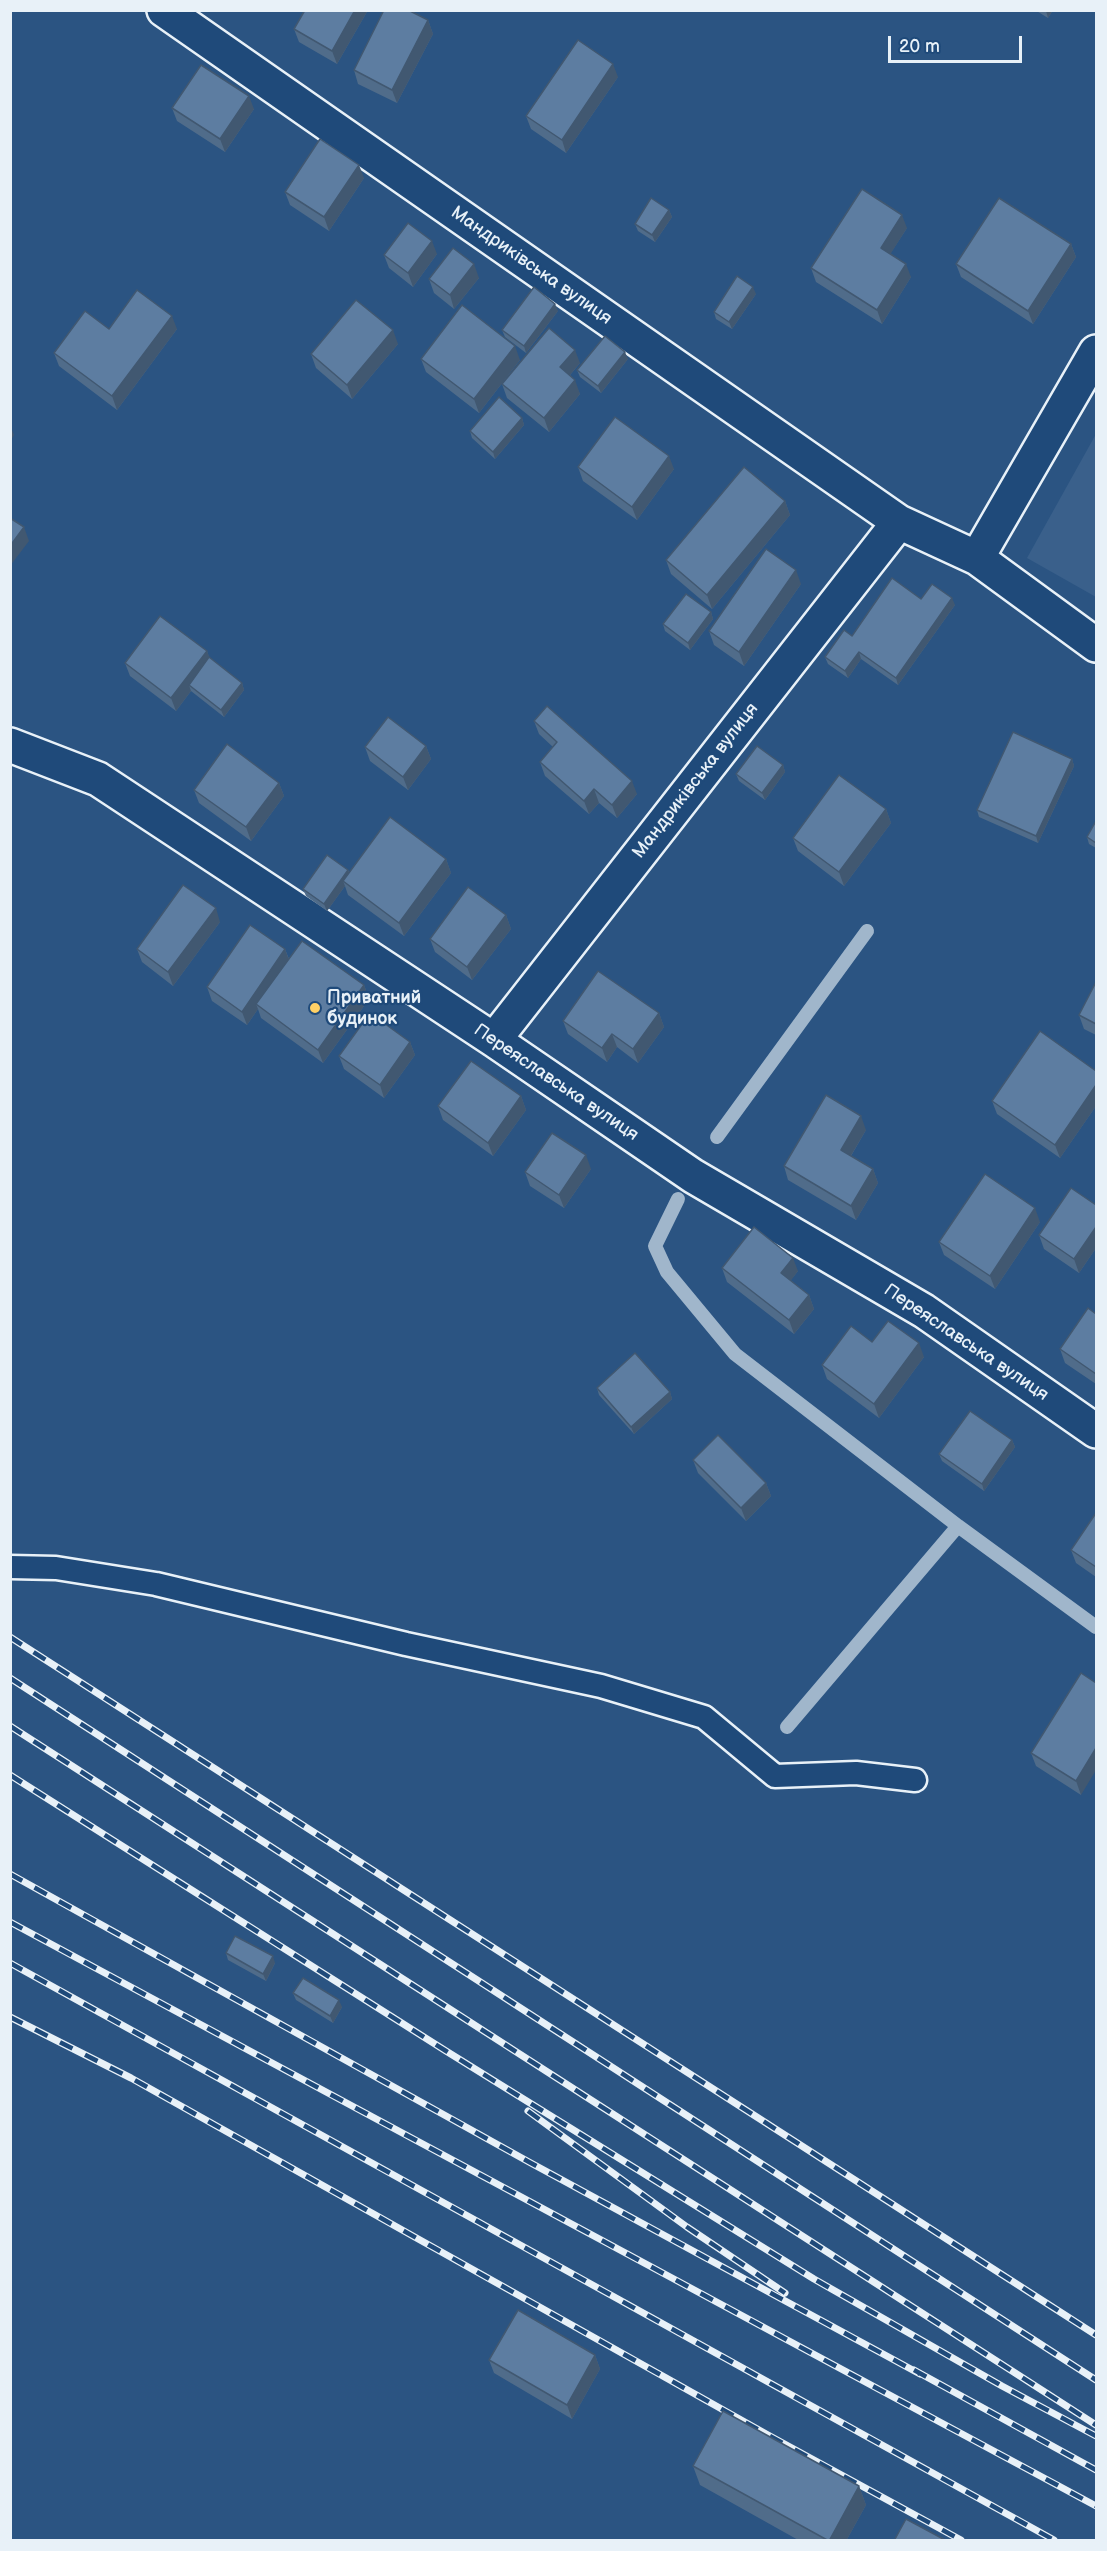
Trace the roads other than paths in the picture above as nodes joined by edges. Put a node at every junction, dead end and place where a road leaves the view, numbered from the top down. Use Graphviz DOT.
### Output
graph roads {
  1 [pos="164,10"];
  2 [pos="1096,352"];
  3 [pos="899,522"];
  4 [pos="977,558"];
  5 [pos="1096,645"];
  6 [pos="10,745"];
  7 [pos="494,1040"];
  8 [pos="1096,1431"];
  9 [pos="10,1567"];
  10 [pos="915,1780"];
  1 -- 3 [label="street, Мандриківська вулиця"];
  2 -- 4 [label="street"];
  3 -- 4 [label="street, Мандриківська вулиця"];
  3 -- 7 [label="street, Мандриківська вулиця"];
  4 -- 5 [label="street, Мандриківська вулиця"];
  6 -- 7 [label="street, Переяславська вулиця"];
  7 -- 8 [label="street, Переяславська вулиця"];
  9 -- 10 [label="lane"];
}
